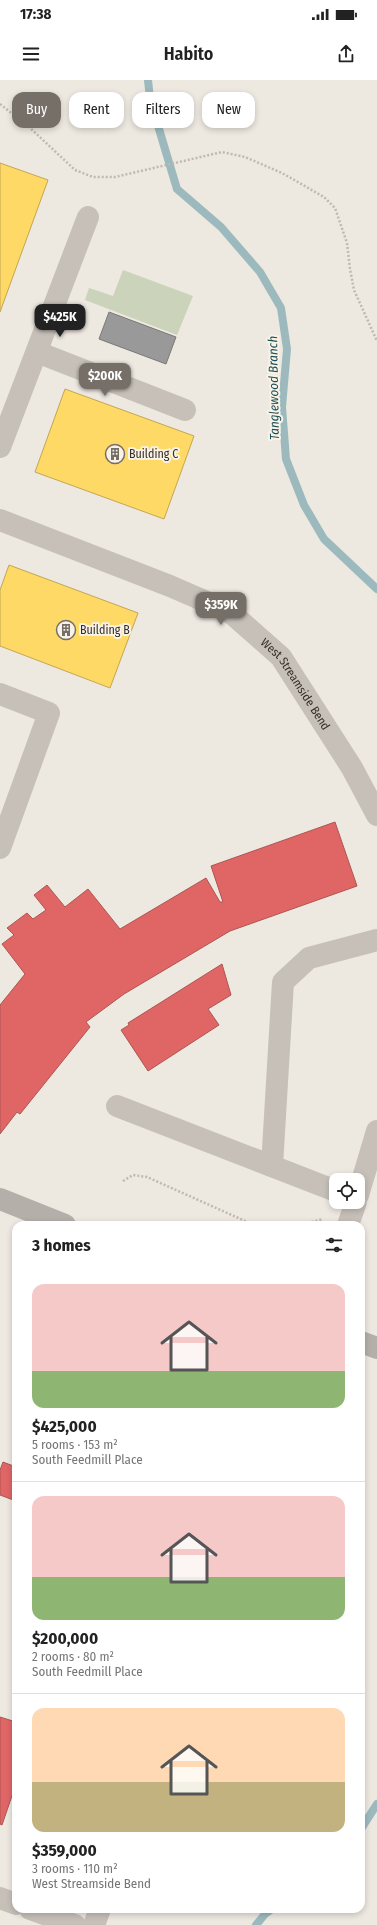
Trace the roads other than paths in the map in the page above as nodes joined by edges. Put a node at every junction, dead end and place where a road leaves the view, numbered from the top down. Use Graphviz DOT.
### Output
graph roads {
  1 [pos="88,216"];
  2 [pos="37,352"];
  3 [pos="185,410"];
  4 [pos="0,447"];
  5 [pos="0,520"];
  6 [pos="0,694"];
  7 [pos="377,815"];
  8 [pos="0,848"];
  9 [pos="377,940"];
  10 [pos="117,1106"];
  11 [pos="377,1131"];
  12 [pos="272,1166"];
  13 [pos="365,1173"];
  14 [pos="329,1187"];
  15 [pos="0,1199"];
  16 [pos="354,1209"];
  17 [pos="55,1221"];
  18 [pos="349,1221"];
  19 [pos="365,1344"];
  20 [pos="377,1348"];
  21 [pos="0,1898"];
  22 [pos="12,1902"];
  23 [pos="41,1913"];
  24 [pos="98,1913"];
  25 [pos="75,1925"];
  26 [pos="94,1925"];
  1 -- 2 [label="street"];
  2 -- 3 [label="street"];
  2 -- 4 [label="street"];
  5 -- 7 [label="street, West Streamside Bend"];
  6 -- 8 [label="street"];
  9 -- 12 [label="street"];
  10 -- 12 [label="street"];
  11 -- 13 [label="street"];
  12 -- 14 [label="street"];
  15 -- 17 [label="main road"];
  16 -- 18 [label="street"];
  19 -- 20 [label="main road"];
  21 -- 22 [label="street"];
  23 -- 25 [label="street"];
  24 -- 26 [label="street"];
}
